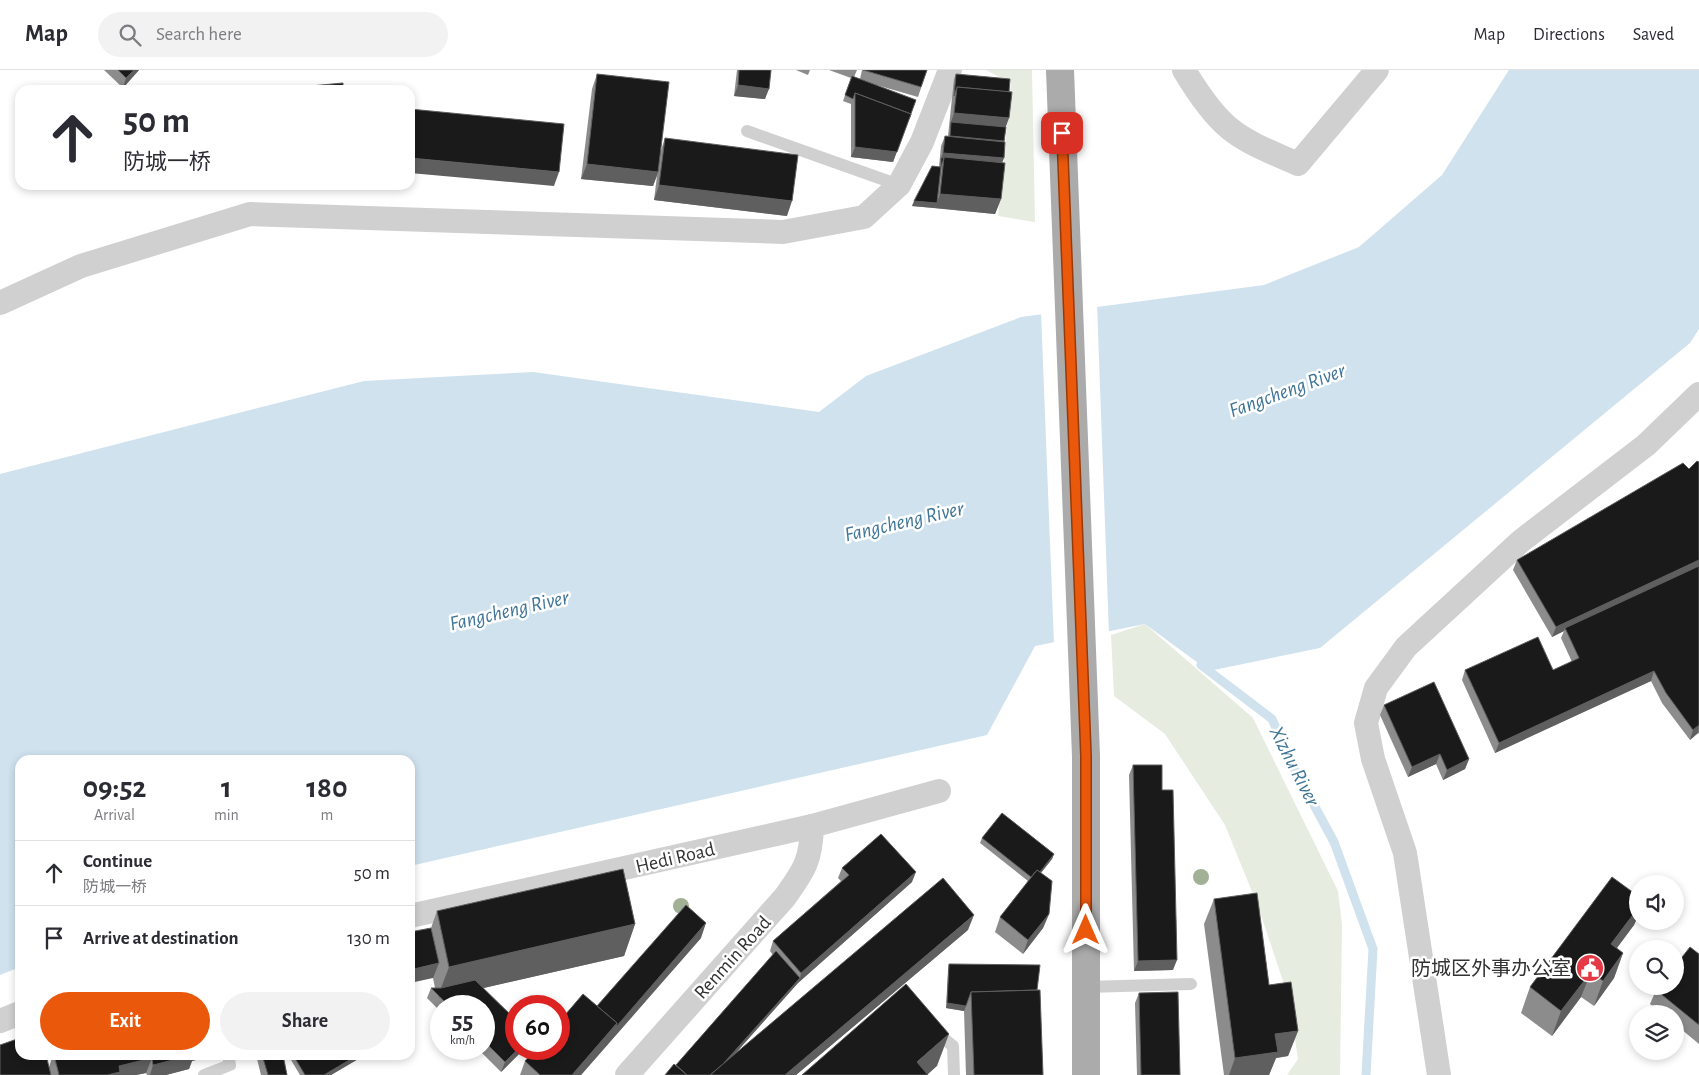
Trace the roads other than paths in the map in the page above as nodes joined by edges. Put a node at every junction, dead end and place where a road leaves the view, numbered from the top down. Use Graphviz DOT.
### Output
graph roads {
  1 [pos="950,70"];
  2 [pos="1184,70"];
  3 [pos="1377,70"];
  4 [pos="1060,82"];
  5 [pos="747,131"];
  6 [pos="899,184"];
  7 [pos="0,302"];
  8 [pos="1699,394"];
  9 [pos="939,791"];
  10 [pos="812,826"];
  11 [pos="415,915"];
  12 [pos="1191,984"];
  13 [pos="1086,987"];
  14 [pos="15,1016"];
  15 [pos="0,1021"];
  16 [pos="926,1024"];
  17 [pos="229,1060"];
  18 [pos="204,1075"];
  19 [pos="627,1075"];
  20 [pos="954,1075"];
  21 [pos="1086,1075"];
  22 [pos="1440,1075"];
  1 -- 6 [label="street"];
  2 -- 3 [label="street"];
  4 -- 13 [label="main road"];
  5 -- 6 [label="lane"];
  6 -- 7 [label="street"];
  8 -- 22 [label="street"];
  9 -- 10 [label="street, Hedi Road"];
  10 -- 11 [label="street, Hedi Road"];
  10 -- 19 [label="street, Renmin Road"];
  12 -- 13 [label="lane"];
  13 -- 21 [label="main road"];
  14 -- 15 [label="street"];
  16 -- 20 [label="lane"];
  17 -- 18 [label="lane"];
}
